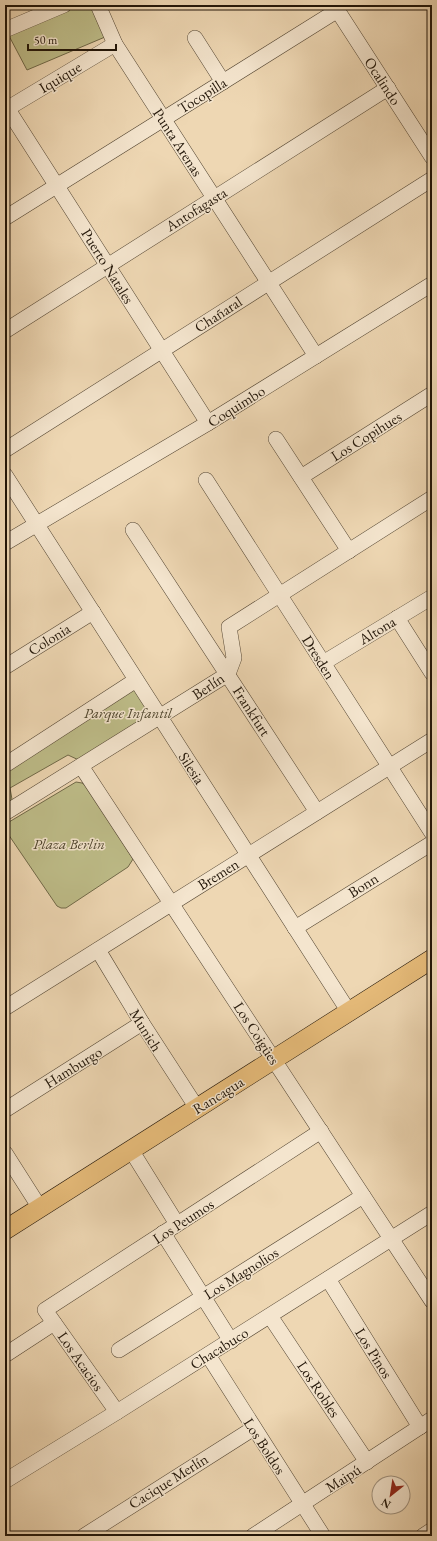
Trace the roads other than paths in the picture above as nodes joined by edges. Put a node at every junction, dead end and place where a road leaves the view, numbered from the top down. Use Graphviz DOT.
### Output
graph roads {
  1 [pos="64,5"];
  2 [pos="98,5"];
  3 [pos="336,8"];
  4 [pos="5,30"];
  5 [pos="195,38"];
  6 [pos="116,44"];
  7 [pos="223,82"];
  8 [pos="388,88"];
  9 [pos="6,109"];
  10 [pos="164,119"];
  11 [pos="432,157"];
  12 [pos="432,179"];
  13 [pos="57,186"];
  14 [pos="214,198"];
  15 [pos="5,218"];
  16 [pos="108,265"];
  17 [pos="268,281"];
  18 [pos="432,284"];
  19 [pos="5,331"];
  20 [pos="161,350"];
  21 [pos="316,356"];
  22 [pos="432,394"];
  23 [pos="208,423"];
  24 [pos="276,439"];
  25 [pos="5,450"];
  26 [pos="5,475"];
  27 [pos="301,477"];
  28 [pos="206,480"];
  29 [pos="432,498"];
  30 [pos="36,524"];
  31 [pos="132,530"];
  32 [pos="5,543"];
  33 [pos="350,551"];
  34 [pos="280,595"];
  35 [pos="432,597"];
  36 [pos="93,612"];
  37 [pos="397,618"];
  38 [pos="322,664"];
  39 [pos="5,667"];
  40 [pos="432,672"];
  41 [pos="228,674"];
  42 [pos="136,680"];
  43 [pos="160,717"];
  44 [pos="432,740"];
  45 [pos="5,765"];
  46 [pos="81,766"];
  47 [pos="388,767"];
  48 [pos="317,812"];
  49 [pos="5,813"];
  50 [pos="432,833"];
  51 [pos="432,843"];
  52 [pos="248,855"];
  53 [pos="172,903"];
  54 [pos="295,928"];
  55 [pos="98,950"];
  56 [pos="432,959"];
  57 [pos="5,1008"];
  58 [pos="348,1012"];
  59 [pos="142,1023"];
  60 [pos="274,1060"];
  61 [pos="197,1108"];
  62 [pos="5,1110"];
  63 [pos="321,1131"];
  64 [pos="131,1150"];
  65 [pos="5,1153"];
  66 [pos="363,1196"];
  67 [pos="40,1208"];
  68 [pos="432,1213"];
  69 [pos="177,1224"];
  70 [pos="5,1230"];
  71 [pos="163,1233"];
  72 [pos="391,1239"];
  73 [pos="328,1279"];
  74 [pos="204,1297"];
  75 [pos="432,1301"];
  76 [pos="45,1310"];
  77 [pos="270,1316"];
  78 [pos="54,1323"];
  79 [pos="231,1341"];
  80 [pos="119,1350"];
  81 [pos="5,1355"];
  82 [pos="208,1355"];
  83 [pos="117,1412"];
  84 [pos="426,1423"];
  85 [pos="254,1428"];
  86 [pos="367,1462"];
  87 [pos="5,1481"];
  88 [pos="303,1504"];
  89 [pos="432,1530"];
  90 [pos="84,1536"];
  91 [pos="253,1536"];
  92 [pos="323,1536"];
  93 [pos="422,1536"];
  1 -- 4 [label="street"];
  2 -- 6 [label="street, Punta Arenas"];
  3 -- 7 [label="street, Tocopilla"];
  3 -- 8 [label="street, Ocalindo"];
  5 -- 7 [label="street"];
  6 -- 9 [label="street, Iquique"];
  6 -- 10 [label="street, Punta Arenas"];
  7 -- 10 [label="street, Tocopilla"];
  8 -- 11 [label="street, Ocalindo"];
  8 -- 14 [label="street, Antofagasta"];
  9 -- 13 [label="street, Puerto Natales"];
  10 -- 13 [label="street, Tocopilla"];
  10 -- 14 [label="street, Punta Arenas"];
  12 -- 17 [label="street, Chañaral"];
  13 -- 15 [label="street, Tocopilla"];
  13 -- 16 [label="street, Puerto Natales"];
  14 -- 16 [label="street, Antofagasta"];
  14 -- 17 [label="street, Punta Arenas"];
  16 -- 19 [label="street, Antofagasta"];
  16 -- 20 [label="street, Puerto Natales"];
  17 -- 20 [label="street, Chañaral"];
  17 -- 21 [label="street, Punta Arenas"];
  18 -- 21 [label="street, Coquimbo"];
  20 -- 23 [label="street, Puerto Natales"];
  20 -- 25 [label="street, Chañaral"];
  21 -- 23 [label="street, Coquimbo"];
  22 -- 27 [label="street, Los Copihues"];
  23 -- 30 [label="street, Coquimbo"];
  24 -- 27 [label="street"];
  26 -- 30 [label="street, Silesia"];
  27 -- 33 [label="street"];
  28 -- 34 [label="street, Dresden"];
  29 -- 33 [label="street, Berlín"];
  30 -- 32 [label="street, Coquimbo"];
  30 -- 36 [label="street, Silesia"];
  31 -- 41 [label="street, Frankfurt"];
  33 -- 34 [label="street, Berlín"];
  34 -- 38 [label="street, Dresden"];
  34 -- 41 [label="street, Berlín"];
  35 -- 37 [label="street, Altona"];
  36 -- 39 [label="street, Colonia"];
  36 -- 42 [label="street, Silesia"];
  37 -- 38 [label="street, Altona"];
  37 -- 40 [label="street"];
  38 -- 47 [label="street, Dresden"];
  41 -- 43 [label="street, Berlín"];
  41 -- 48 [label="street, Frankfurt"];
  42 -- 43 [label="street, Silesia"];
  42 -- 45 [label="street"];
  43 -- 46 [label="street, Berlín"];
  43 -- 52 [label="street, Silesia"];
  44 -- 47 [label="street, Bremen"];
  46 -- 49 [label="street, Berlín"];
  46 -- 53 [label="street, Los Coigües"];
  47 -- 48 [label="street, Bremen"];
  47 -- 50 [label="street, Dresden"];
  48 -- 52 [label="street, Bremen"];
  51 -- 54 [label="street, Bonn"];
  52 -- 53 [label="street, Bremen"];
  52 -- 54 [label="street, Silesia"];
  53 -- 55 [label="street, Bremen"];
  53 -- 60 [label="street, Los Coigües"];
  54 -- 58 [label="street, Silesia"];
  55 -- 57 [label="street, Bremen"];
  55 -- 59 [label="street, Munich"];
  56 -- 58 [label="main road, Rancagua"];
  58 -- 60 [label="main road, Rancagua"];
  59 -- 61 [label="street, Munich"];
  59 -- 62 [label="street, Hamburgo"];
  60 -- 61 [label="main road, Rancagua"];
  60 -- 63 [label="street, Los Coigües"];
  61 -- 64 [label="main road, Rancagua"];
  63 -- 66 [label="street, Los Coigües"];
  63 -- 69 [label="street, Los Peumos"];
  64 -- 67 [label="main road, Rancagua"];
  64 -- 69 [label="street"];
  65 -- 67 [label="street"];
  66 -- 72 [label="street, Los Coigües"];
  66 -- 74 [label="street, Los Magnolios"];
  67 -- 70 [label="main road, Rancagua"];
  68 -- 72 [label="street, Chacabuco"];
  69 -- 71 [label="street, Los Peumos"];
  71 -- 74 [label="street"];
  71 -- 76 [label="street, Los Peumos"];
  72 -- 73 [label="street, Chacabuco"];
  72 -- 75 [label="street, Los Coigües"];
  73 -- 77 [label="street, Chacabuco"];
  73 -- 84 [label="street, Los Pinos"];
  74 -- 79 [label="street"];
  74 -- 80 [label="street, Los Magnolios"];
  76 -- 78 [label="street, Los Acacios"];
  77 -- 79 [label="street, Chacabuco"];
  77 -- 86 [label="street, Los Robles"];
  78 -- 81 [label="street"];
  78 -- 83 [label="street, Los Acacios"];
  79 -- 82 [label="street, Chacabuco"];
  82 -- 83 [label="street, Chacabuco"];
  82 -- 85 [label="street, Los Boldos"];
  83 -- 87 [label="street, Chacabuco"];
  84 -- 86 [label="street, Maipú"];
  85 -- 88 [label="street, Los Boldos"];
  85 -- 90 [label="street, Cacique Merlín"];
  86 -- 88 [label="street, Maipú"];
  88 -- 91 [label="street, Maipú"];
  88 -- 92 [label="street, Los Boldos"];
  89 -- 93 [label="street"];
}
